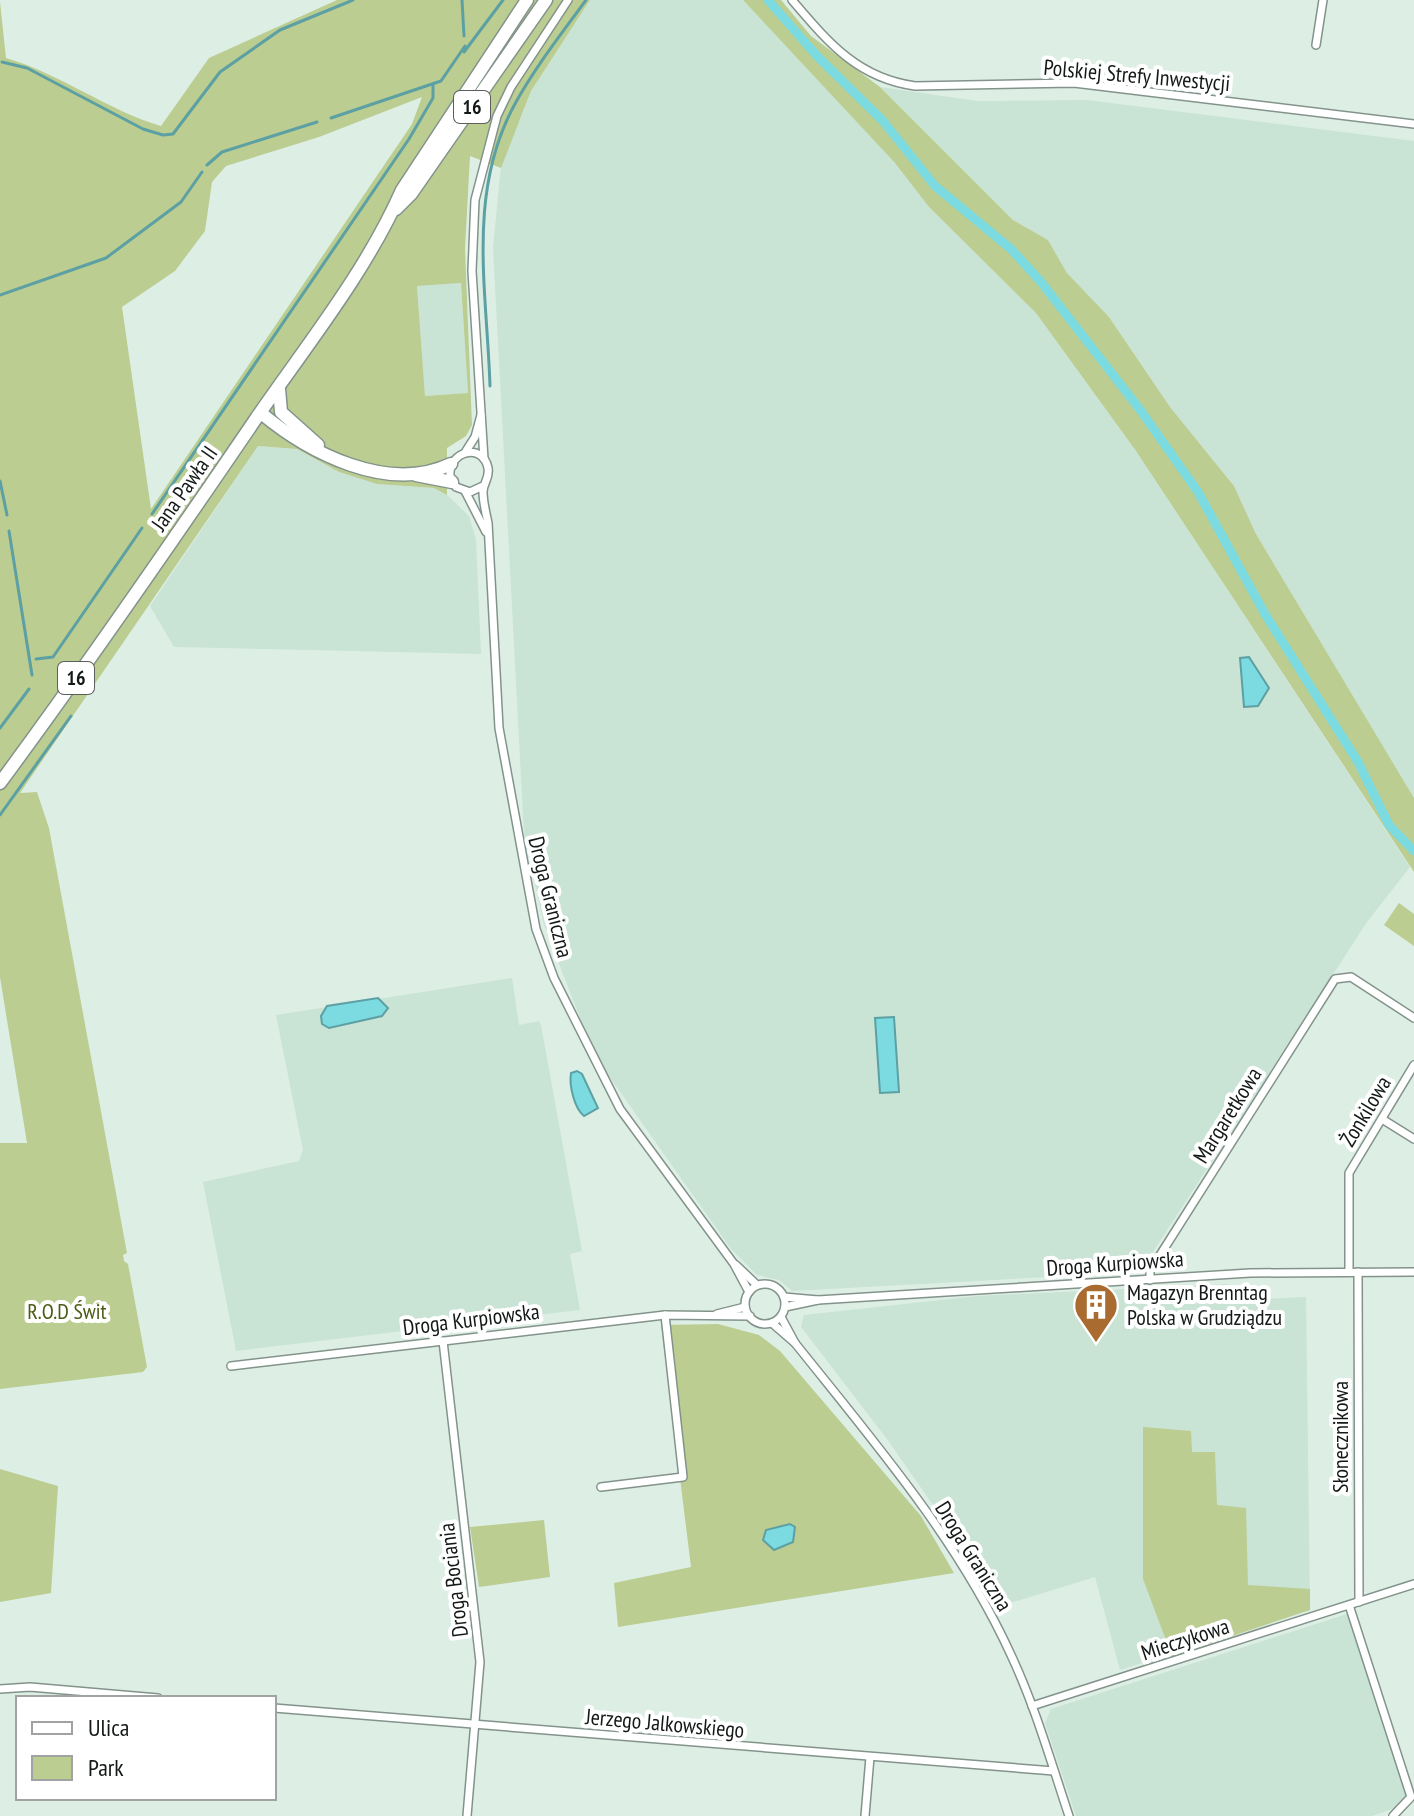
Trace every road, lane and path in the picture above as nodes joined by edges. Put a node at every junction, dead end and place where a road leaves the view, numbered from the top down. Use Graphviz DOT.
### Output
graph roads {
  1 [pos="527,0"];
  2 [pos="546,0"];
  3 [pos="568,0"];
  4 [pos="792,0"];
  5 [pos="1323,0"];
  6 [pos="1316,45"];
  7 [pos="1414,124"];
  8 [pos="394,211"];
  9 [pos="280,386"];
  10 [pos="482,409"];
  11 [pos="261,413"];
  12 [pos="465,452"];
  13 [pos="330,455"];
  14 [pos="484,459"];
  15 [pos="451,464"];
  16 [pos="405,473"];
  17 [pos="452,482"];
  18 [pos="483,486"];
  19 [pos="465,491"];
  20 [pos="487,534"];
  21 [pos="0,783"];
  22 [pos="1414,1018"];
  23 [pos="1414,1065"];
  24 [pos="1382,1119"];
  25 [pos="1414,1139"];
  26 [pos="734,1264"];
  27 [pos="1349,1272"];
  28 [pos="1358,1272"];
  29 [pos="1414,1272"];
  30 [pos="1150,1280"];
  31 [pos="757,1285"];
  32 [pos="749,1292"];
  33 [pos="784,1297"];
  34 [pos="818,1300"];
  35 [pos="745,1307"];
  36 [pos="785,1307"];
  37 [pos="716,1314"];
  38 [pos="665,1315"];
  39 [pos="750,1316"];
  40 [pos="781,1317"];
  41 [pos="772,1323"];
  42 [pos="443,1341"];
  43 [pos="795,1343"];
  44 [pos="231,1366"];
  45 [pos="601,1487"];
  46 [pos="1414,1584"];
  47 [pos="1359,1602"];
  48 [pos="1349,1605"];
  49 [pos="0,1689"];
  50 [pos="135,1696"];
  51 [pos="1032,1706"];
  52 [pos="276,1708"];
  53 [pos="474,1725"];
  54 [pos="870,1757"];
  55 [pos="1054,1771"];
  56 [pos="467,1816"];
  57 [pos="865,1816"];
  58 [pos="1069,1816"];
  59 [pos="1393,1816"];
  1 -- 8 [label="main road, Jana Pawła II / 16"];
  2 -- 8 [label="main road, Jana Pawła II / 16"];
  3 -- 10 [label="street"];
  4 -- 7 [label="street, Polskiej Strefy Inwestycji"];
  5 -- 6 [label="street"];
  8 -- 9 [label="main road, Jana Pawła II / 16"];
  9 -- 11 [label="main road, Jana Pawła II / 16"];
  9 -- 13 [label="main road"];
  10 -- 12 [label="street"];
  10 -- 14 [label="street"];
  11 -- 13 [label="main road"];
  11 -- 21 [label="main road, Jana Pawła II / 16"];
  12 -- 14 [label="street"];
  12 -- 15 [label="street"];
  13 -- 16 [label="main road"];
  14 -- 18 [label="street"];
  15 -- 16 [label="main road"];
  15 -- 17 [label="street"];
  16 -- 17 [label="main road"];
  17 -- 19 [label="street"];
  18 -- 19 [label="street"];
  18 -- 20 [label="street, Droga Graniczna"];
  19 -- 20 [label="street, Droga Graniczna"];
  20 -- 26 [label="street, Droga Graniczna"];
  22 -- 30 [label="street, Margaretkowa"];
  23 -- 24 [label="street, Żonkilowa"];
  24 -- 25 [label="street"];
  24 -- 27 [label="street, Żonkilowa"];
  26 -- 31 [label="street, Droga Graniczna"];
  26 -- 32 [label="street, Droga Graniczna"];
  27 -- 28 [label="street, Droga Kurpiowska"];
  27 -- 30 [label="street, Droga Kurpiowska"];
  28 -- 29 [label="street, Droga Kurpiowska"];
  28 -- 47 [label="street, Słonecznikowa"];
  30 -- 34 [label="street, Droga Kurpiowska"];
  31 -- 32 [label="street"];
  31 -- 33 [label="street"];
  32 -- 35 [label="street"];
  33 -- 34 [label="street, Droga Kurpiowska"];
  33 -- 36 [label="street"];
  34 -- 36 [label="street, Droga Kurpiowska"];
  35 -- 37 [label="street, Droga Kurpiowska"];
  35 -- 39 [label="street"];
  36 -- 40 [label="street"];
  37 -- 38 [label="street, Droga Kurpiowska"];
  37 -- 39 [label="street, Droga Kurpiowska"];
  38 -- 42 [label="street, Droga Kurpiowska"];
  38 -- 45 [label="street"];
  39 -- 41 [label="street"];
  40 -- 41 [label="street"];
  40 -- 43 [label="street, Droga Graniczna"];
  41 -- 43 [label="street, Droga Graniczna"];
  42 -- 44 [label="street, Droga Kurpiowska"];
  42 -- 53 [label="street, Droga Bociania"];
  43 -- 51 [label="street, Droga Graniczna"];
  46 -- 47 [label="street, Mieczykowa"];
  47 -- 48 [label="street, Mieczykowa"];
  48 -- 51 [label="street, Mieczykowa"];
  48 -- 59 [label="street"];
  49 -- 50 [label="street"];
  51 -- 55 [label="street, Droga Graniczna"];
  52 -- 53 [label="street, Jerzego Jalkowskiego"];
  53 -- 54 [label="street, Jerzego Jalkowskiego"];
  53 -- 56 [label="street, Droga Bociania"];
  54 -- 55 [label="street, Jerzego Jalkowskiego"];
  54 -- 57 [label="street"];
  55 -- 58 [label="street, Droga Graniczna"];
}
